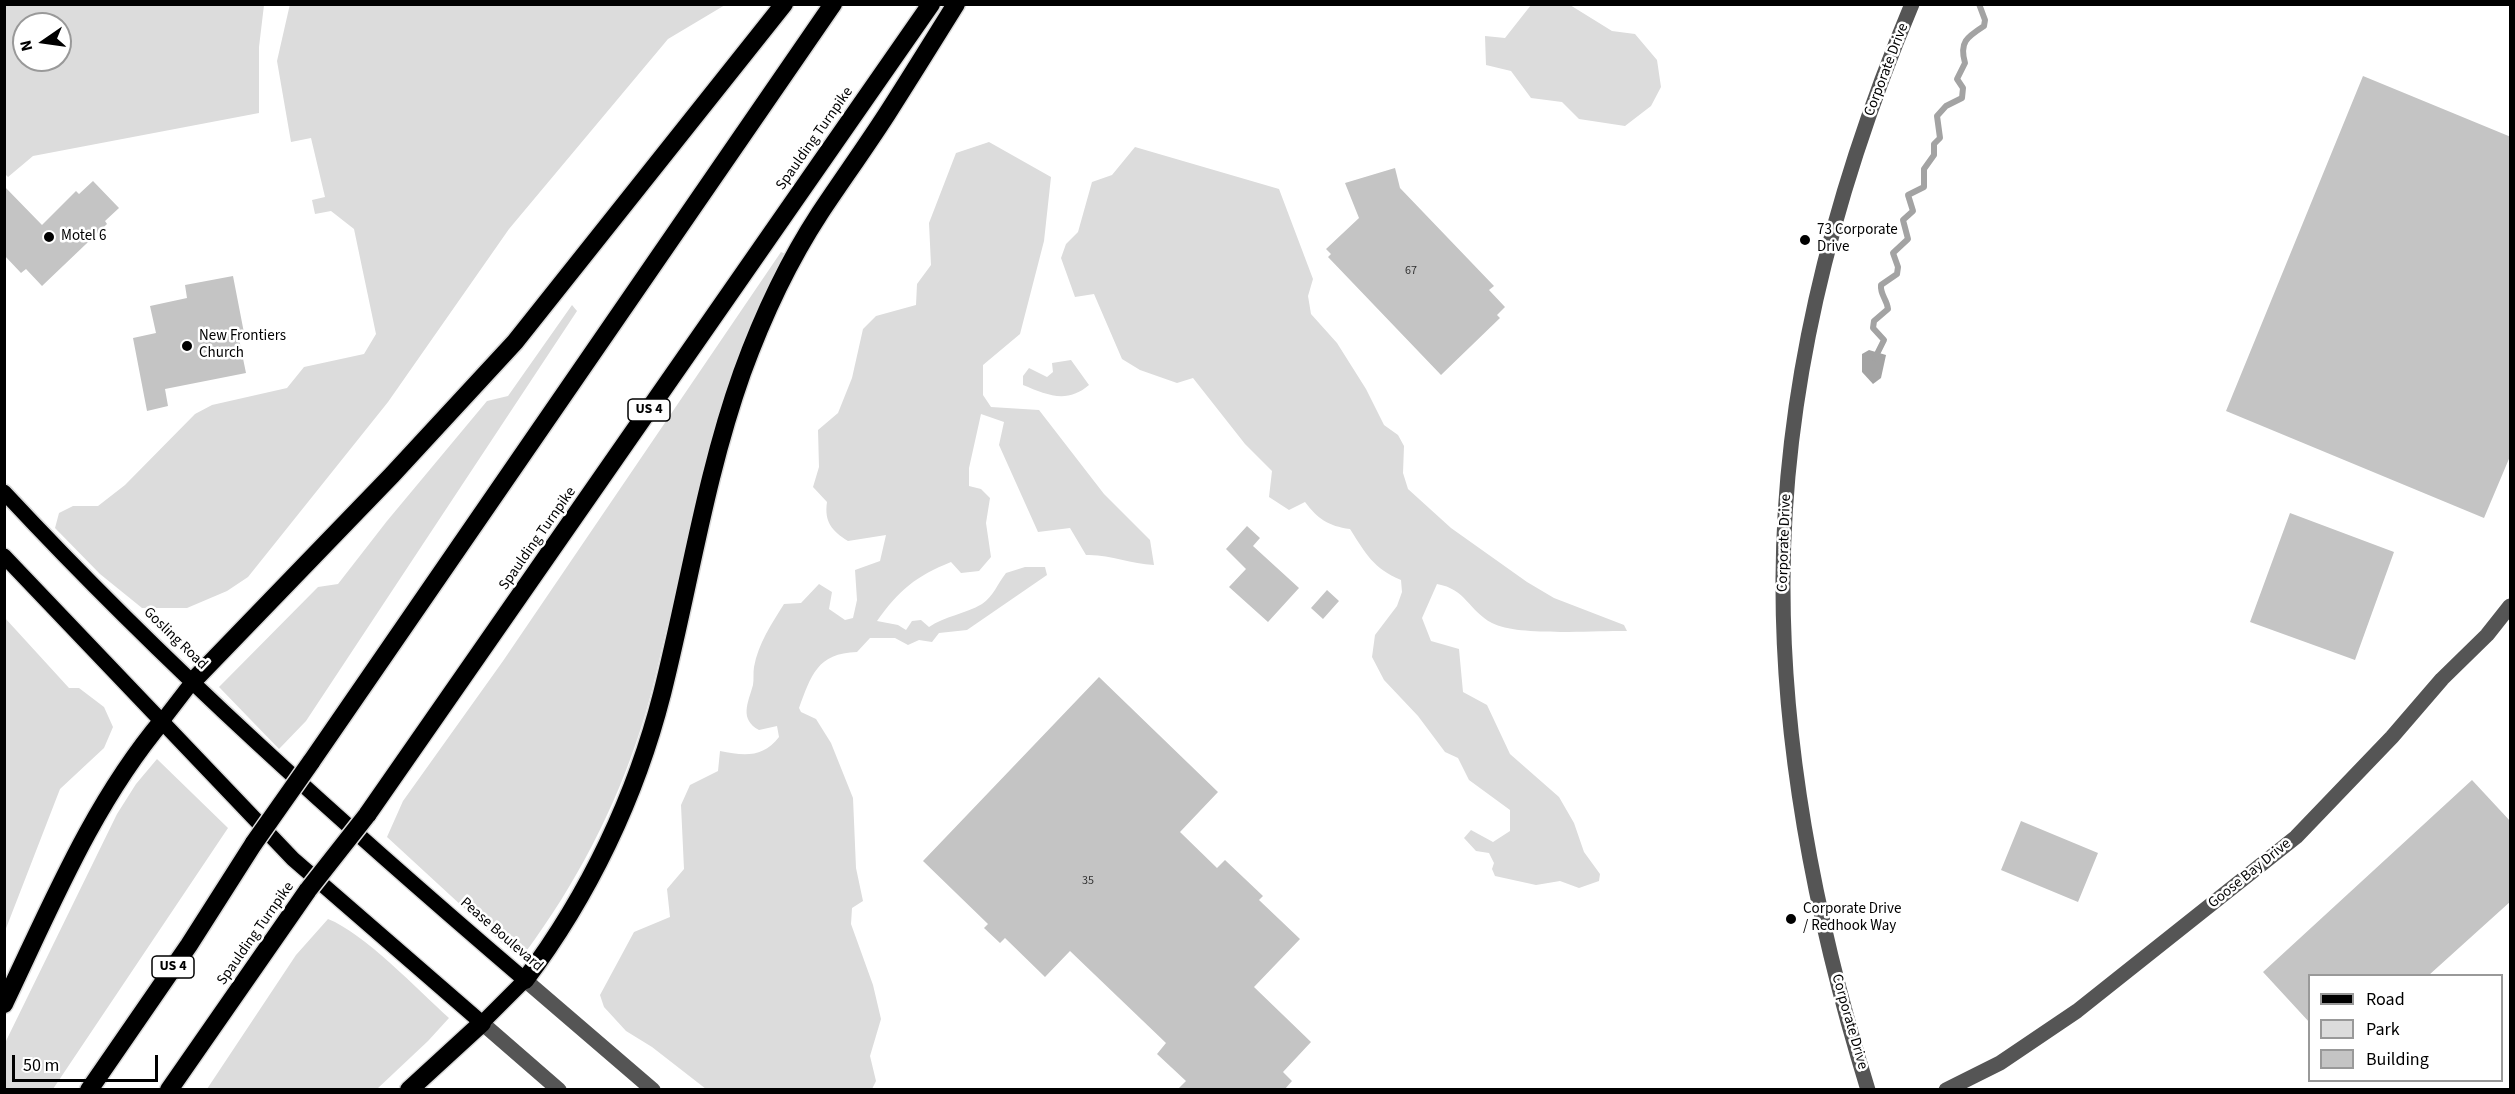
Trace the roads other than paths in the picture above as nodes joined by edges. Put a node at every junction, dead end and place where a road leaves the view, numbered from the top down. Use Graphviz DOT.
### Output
graph roads {
  1 [pos="784,4"];
  2 [pos="833,4"];
  3 [pos="931,4"];
  4 [pos="956,4"];
  5 [pos="1912,4"];
  6 [pos="4,492"];
  7 [pos="4,556"];
  8 [pos="2511,606"];
  9 [pos="194,681"];
  10 [pos="163,720"];
  11 [pos="328,806"];
  12 [pos="525,980"];
  13 [pos="4,1004"];
  14 [pos="482,1023"];
  15 [pos="89,1089"];
  16 [pos="169,1089"];
  17 [pos="409,1089"];
  18 [pos="559,1089"];
  19 [pos="653,1089"];
  20 [pos="1868,1089"];
  21 [pos="1946,1089"];
  1 -- 9 [label="highway"];
  2 -- 15 [label="highway, US 4, bridge"];
  3 -- 16 [label="highway, Spaulding Turnpike / US 4, bridge"];
  4 -- 12 [label="highway"];
  5 -- 20 [label="street, Corporate Drive"];
  6 -- 9 [label="main road, Gosling Road"];
  7 -- 10 [label="main road"];
  8 -- 21 [label="street, Goose Bay Drive"];
  9 -- 10 [label="main road"];
  9 -- 11 [label="main road, Gosling Road"];
  10 -- 13 [label="highway"];
  10 -- 14 [label="main road"];
  11 -- 12 [label="main road, Pease Boulevard"];
  12 -- 14 [label="main road"];
  12 -- 19 [label="street, Pease Boulevard"];
  14 -- 17 [label="highway"];
  14 -- 18 [label="street"];
}
